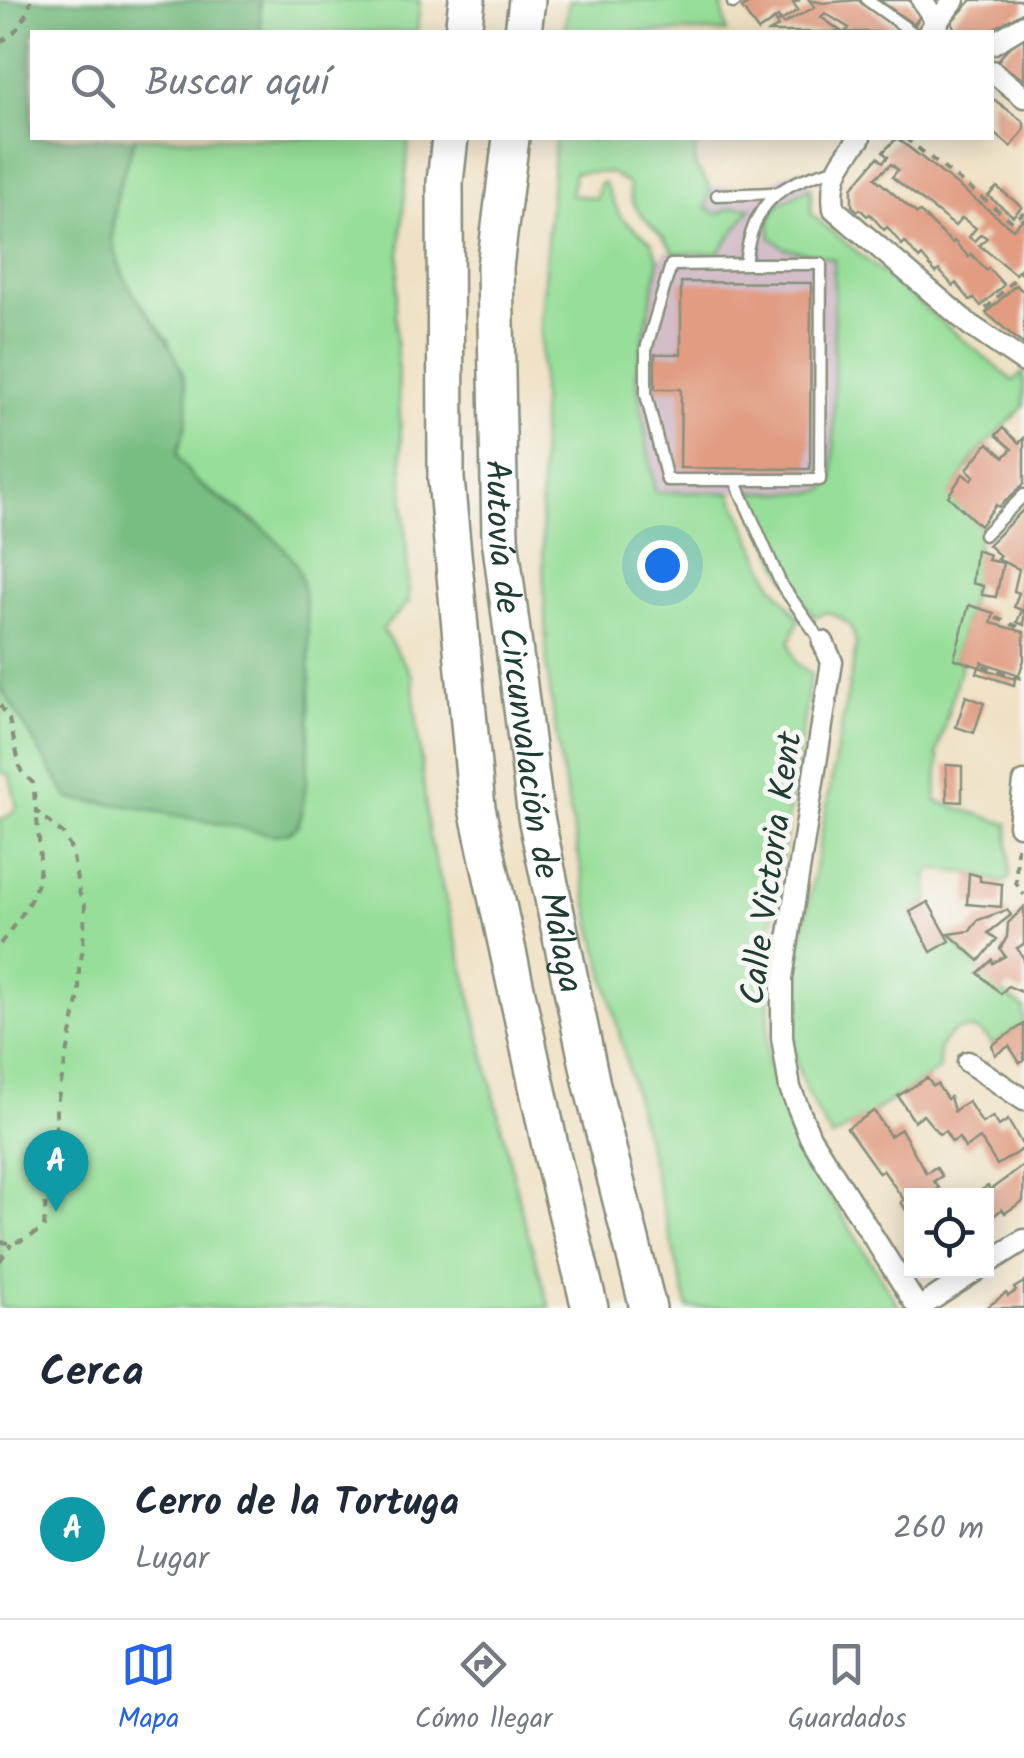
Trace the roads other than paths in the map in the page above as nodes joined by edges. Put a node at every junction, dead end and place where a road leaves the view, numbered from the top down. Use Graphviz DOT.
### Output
graph roads {
  1 [pos="467,0"];
  2 [pos="527,0"];
  3 [pos="867,0"];
  4 [pos="922,0"];
  5 [pos="954,0"];
  6 [pos="1024,25"];
  7 [pos="934,29"];
  8 [pos="463,30"];
  9 [pos="523,30"];
  10 [pos="909,30"];
  11 [pos="994,43"];
  12 [pos="994,73"];
  13 [pos="1024,97"];
  14 [pos="450,140"];
  15 [pos="511,140"];
  16 [pos="858,140"];
  17 [pos="835,169"];
  18 [pos="774,193"];
  19 [pos="717,195"];
  20 [pos="745,264"];
  21 [pos="1024,362"];
  22 [pos="736,480"];
  23 [pos="1024,495"];
  24 [pos="984,535"];
  25 [pos="823,642"];
  26 [pos="1024,782"];
  27 [pos="1018,824"];
  28 [pos="968,1062"];
  29 [pos="1024,1100"];
  30 [pos="1024,1240"];
  31 [pos="994,1259"];
  32 [pos="965,1278"];
  33 [pos="590,1308"];
  34 [pos="648,1308"];
  35 [pos="918,1308"];
  1 -- 8 [label="highway"];
  2 -- 9 [label="highway"];
  3 -- 10 [label="lane"];
  4 -- 7 [label="street"];
  5 -- 7 [label="street"];
  6 -- 11 [label="street"];
  12 -- 13 [label="street"];
  14 -- 33 [label="highway, Autovía de Circunvalación de Málaga"];
  15 -- 34 [label="highway, Autovía de Circunvalación de Málaga"];
  16 -- 17 [label="street"];
  17 -- 18 [label="lane"];
  17 -- 21 [label="street"];
  18 -- 19 [label="lane"];
  18 -- 20 [label="lane"];
  20 -- 22 [label="lane"];
  20 -- 22 [label="lane"];
  22 -- 25 [label="lane"];
  23 -- 24 [label="lane"];
  25 -- 35 [label="street, Calle Victoria Kent"];
  26 -- 27 [label="street"];
  28 -- 29 [label="street"];
  30 -- 31 [label="street"];
  32 -- 35 [label="street"];
}
